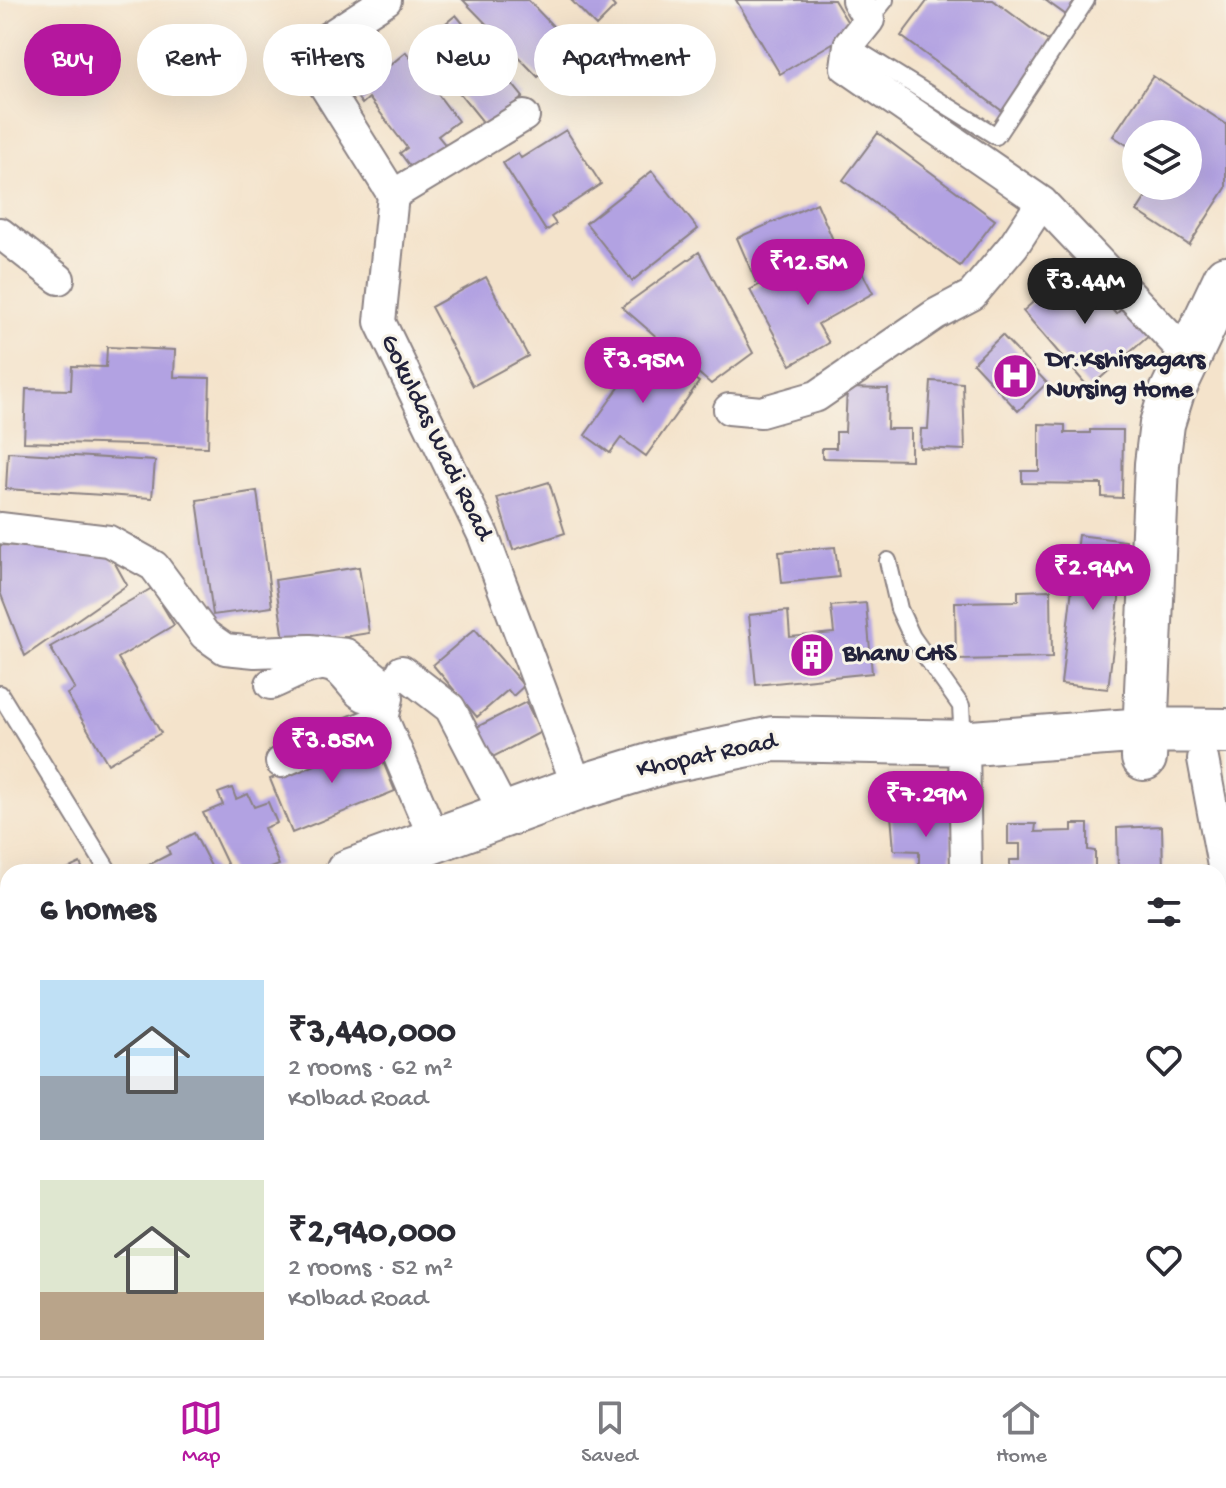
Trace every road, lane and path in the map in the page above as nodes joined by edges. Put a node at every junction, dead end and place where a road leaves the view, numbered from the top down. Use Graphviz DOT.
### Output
graph roads {
  1 [pos="386,0"];
  2 [pos="1086,0"];
  3 [pos="870,7"];
  4 [pos="849,45"];
  5 [pos="524,116"];
  6 [pos="393,195"];
  7 [pos="1042,202"];
  8 [pos="0,233"];
  9 [pos="1226,278"];
  10 [pos="59,279"];
  11 [pos="1188,356"];
  12 [pos="729,409"];
  13 [pos="0,528"];
  14 [pos="888,561"];
  15 [pos="271,684"];
  16 [pos="390,693"];
  17 [pos="0,694"];
  18 [pos="1144,744"];
  19 [pos="1218,750"];
  20 [pos="964,752"];
  21 [pos="281,762"];
  22 [pos="578,788"];
  23 [pos="505,814"];
  24 [pos="435,856"];
  25 [pos="104,864"];
  26 [pos="392,864"];
  27 [pos="966,864"];
  28 [pos="1225,864"];
  1 -- 6 [label="street"];
  2 -- 4 [label="lane"];
  3 -- 4 [label="street"];
  4 -- 7 [label="street"];
  5 -- 6 [label="street"];
  6 -- 22 [label="street, Gokuldas Wadi Road"];
  7 -- 11 [label="street"];
  7 -- 12 [label="street"];
  8 -- 10 [label="street"];
  9 -- 11 [label="main road"];
  11 -- 18 [label="main road"];
  13 -- 16 [label="street"];
  14 -- 20 [label="lane"];
  15 -- 16 [label="street"];
  16 -- 21 [label="street"];
  16 -- 23 [label="street"];
  16 -- 24 [label="street"];
  17 -- 25 [label="lane"];
  18 -- 19 [label="main road, Khopat Road"];
  18 -- 20 [label="main road, Khopat Road"];
  19 -- 28 [label="street"];
  20 -- 22 [label="main road, Khopat Road"];
  20 -- 24 [label="main road, Khopat Road"];
  20 -- 27 [label="street"];
  22 -- 23 [label="main road, Khopat Road"];
  23 -- 24 [label="main road, Khopat Road"];
  24 -- 26 [label="main road, Khopat Road"];
}
